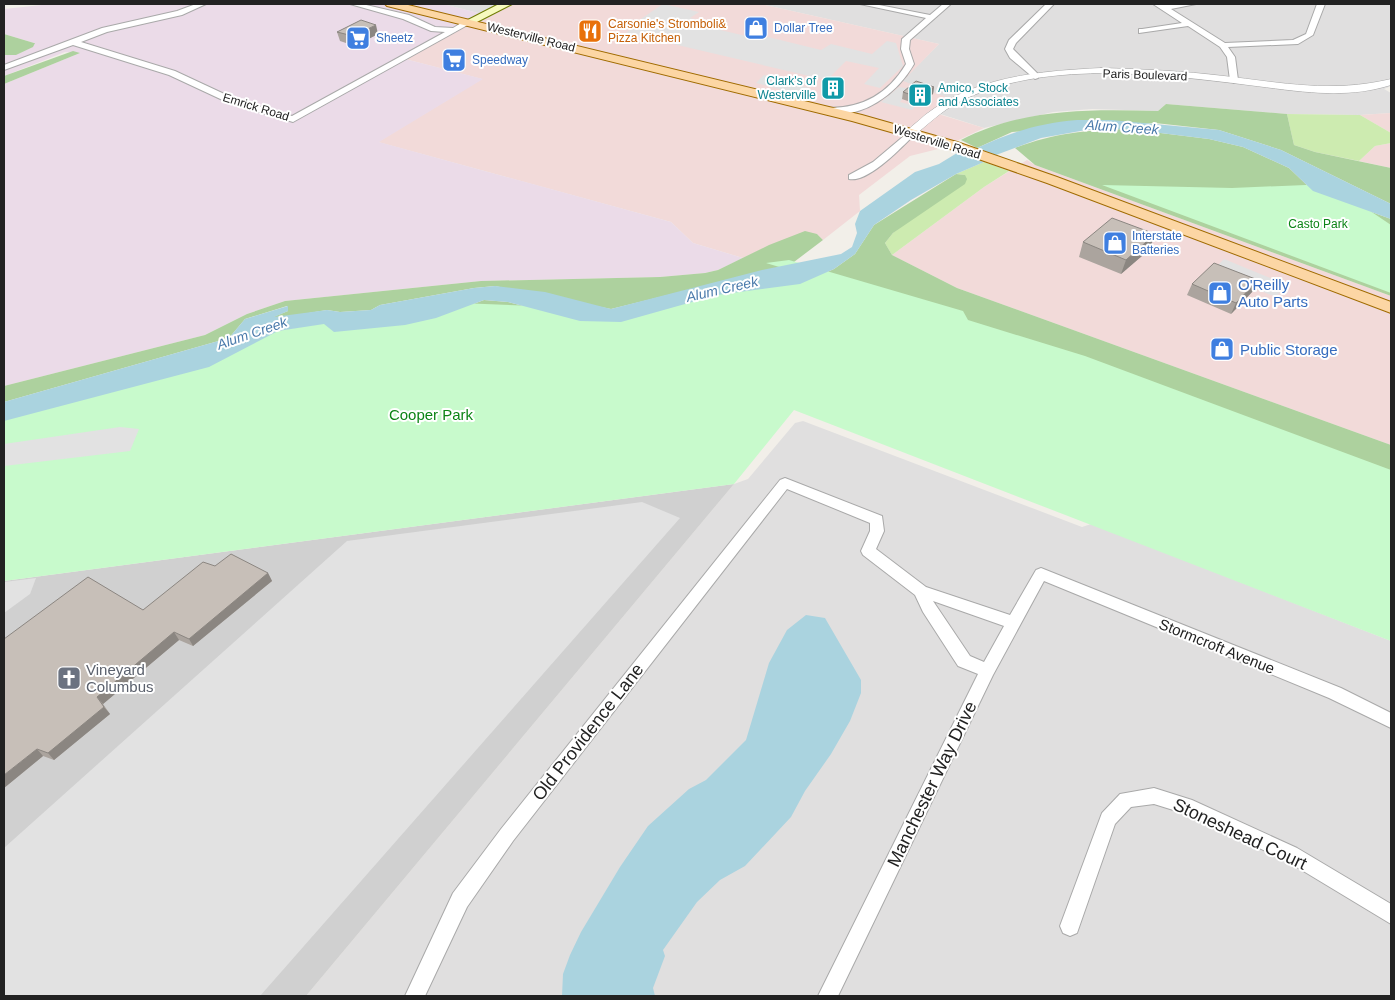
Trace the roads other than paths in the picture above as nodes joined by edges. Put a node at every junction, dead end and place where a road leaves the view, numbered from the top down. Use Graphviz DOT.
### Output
graph roads {
  1 [pos="202,4"];
  2 [pos="354,4"];
  3 [pos="391,4"];
  4 [pos="404,4"];
  5 [pos="507,4"];
  6 [pos="864,4"];
  7 [pos="946,4"];
  8 [pos="1050,4"];
  9 [pos="1192,4"];
  10 [pos="1321,4"];
  11 [pos="1161,6"];
  12 [pos="930,18"];
  13 [pos="469,22"];
  14 [pos="1190,24"];
  15 [pos="456,29"];
  16 [pos="1142,31"];
  17 [pos="73,42"];
  18 [pos="1223,46"];
  19 [pos="4,68"];
  20 [pos="1035,76"];
  21 [pos="1234,80"];
  22 [pos="1391,82"];
  23 [pos="871,106"];
  24 [pos="828,111"];
  25 [pos="873,123"];
  26 [pos="911,133"];
  27 [pos="852,177"];
  28 [pos="1391,308"];
  29 [pos="1041,574"];
  30 [pos="921,591"];
  31 [pos="1015,623"];
  32 [pos="987,671"];
  33 [pos="1391,721"];
  34 [pos="1391,916"];
  35 [pos="1070,926"];
  36 [pos="415,996"];
  37 [pos="828,996"];
  1 -- 17 [label="street"];
  2 -- 15 [label="street"];
  3 -- 13 [label="main road, Westerville Road"];
  4 -- 13 [label="main road, Westerville Road"];
  5 -- 13 [label="main road"];
  6 -- 12 [label="street"];
  7 -- 12 [label="street"];
  8 -- 20 [label="street"];
  9 -- 11 [label="street"];
  10 -- 18 [label="street"];
  11 -- 14 [label="street"];
  12 -- 23 [label="street"];
  13 -- 15 [label="street, Emrick Road"];
  13 -- 24 [label="main road, Westerville Road"];
  14 -- 16 [label="street"];
  14 -- 18 [label="street"];
  15 -- 17 [label="street, Emrick Road"];
  17 -- 19 [label="street"];
  18 -- 21 [label="street"];
  20 -- 21 [label="street, Paris Boulevard"];
  20 -- 26 [label="street, Paris Boulevard"];
  21 -- 22 [label="street, Paris Boulevard"];
  23 -- 24 [label="street"];
  23 -- 25 [label="street"];
  24 -- 25 [label="main road, Westerville Road"];
  25 -- 26 [label="main road, Westerville Road"];
  26 -- 27 [label="street"];
  26 -- 28 [label="main road, Westerville Road"];
  29 -- 31 [label="street, Manchester Way Drive"];
  29 -- 33 [label="street, Stormcroft Avenue"];
  30 -- 31 [label="street"];
  30 -- 32 [label="street"];
  30 -- 36 [label="street, Old Providence Lane"];
  31 -- 32 [label="street, Manchester Way Drive"];
  32 -- 37 [label="street, Manchester Way Drive"];
  34 -- 35 [label="street, Stoneshead Court"];
}
